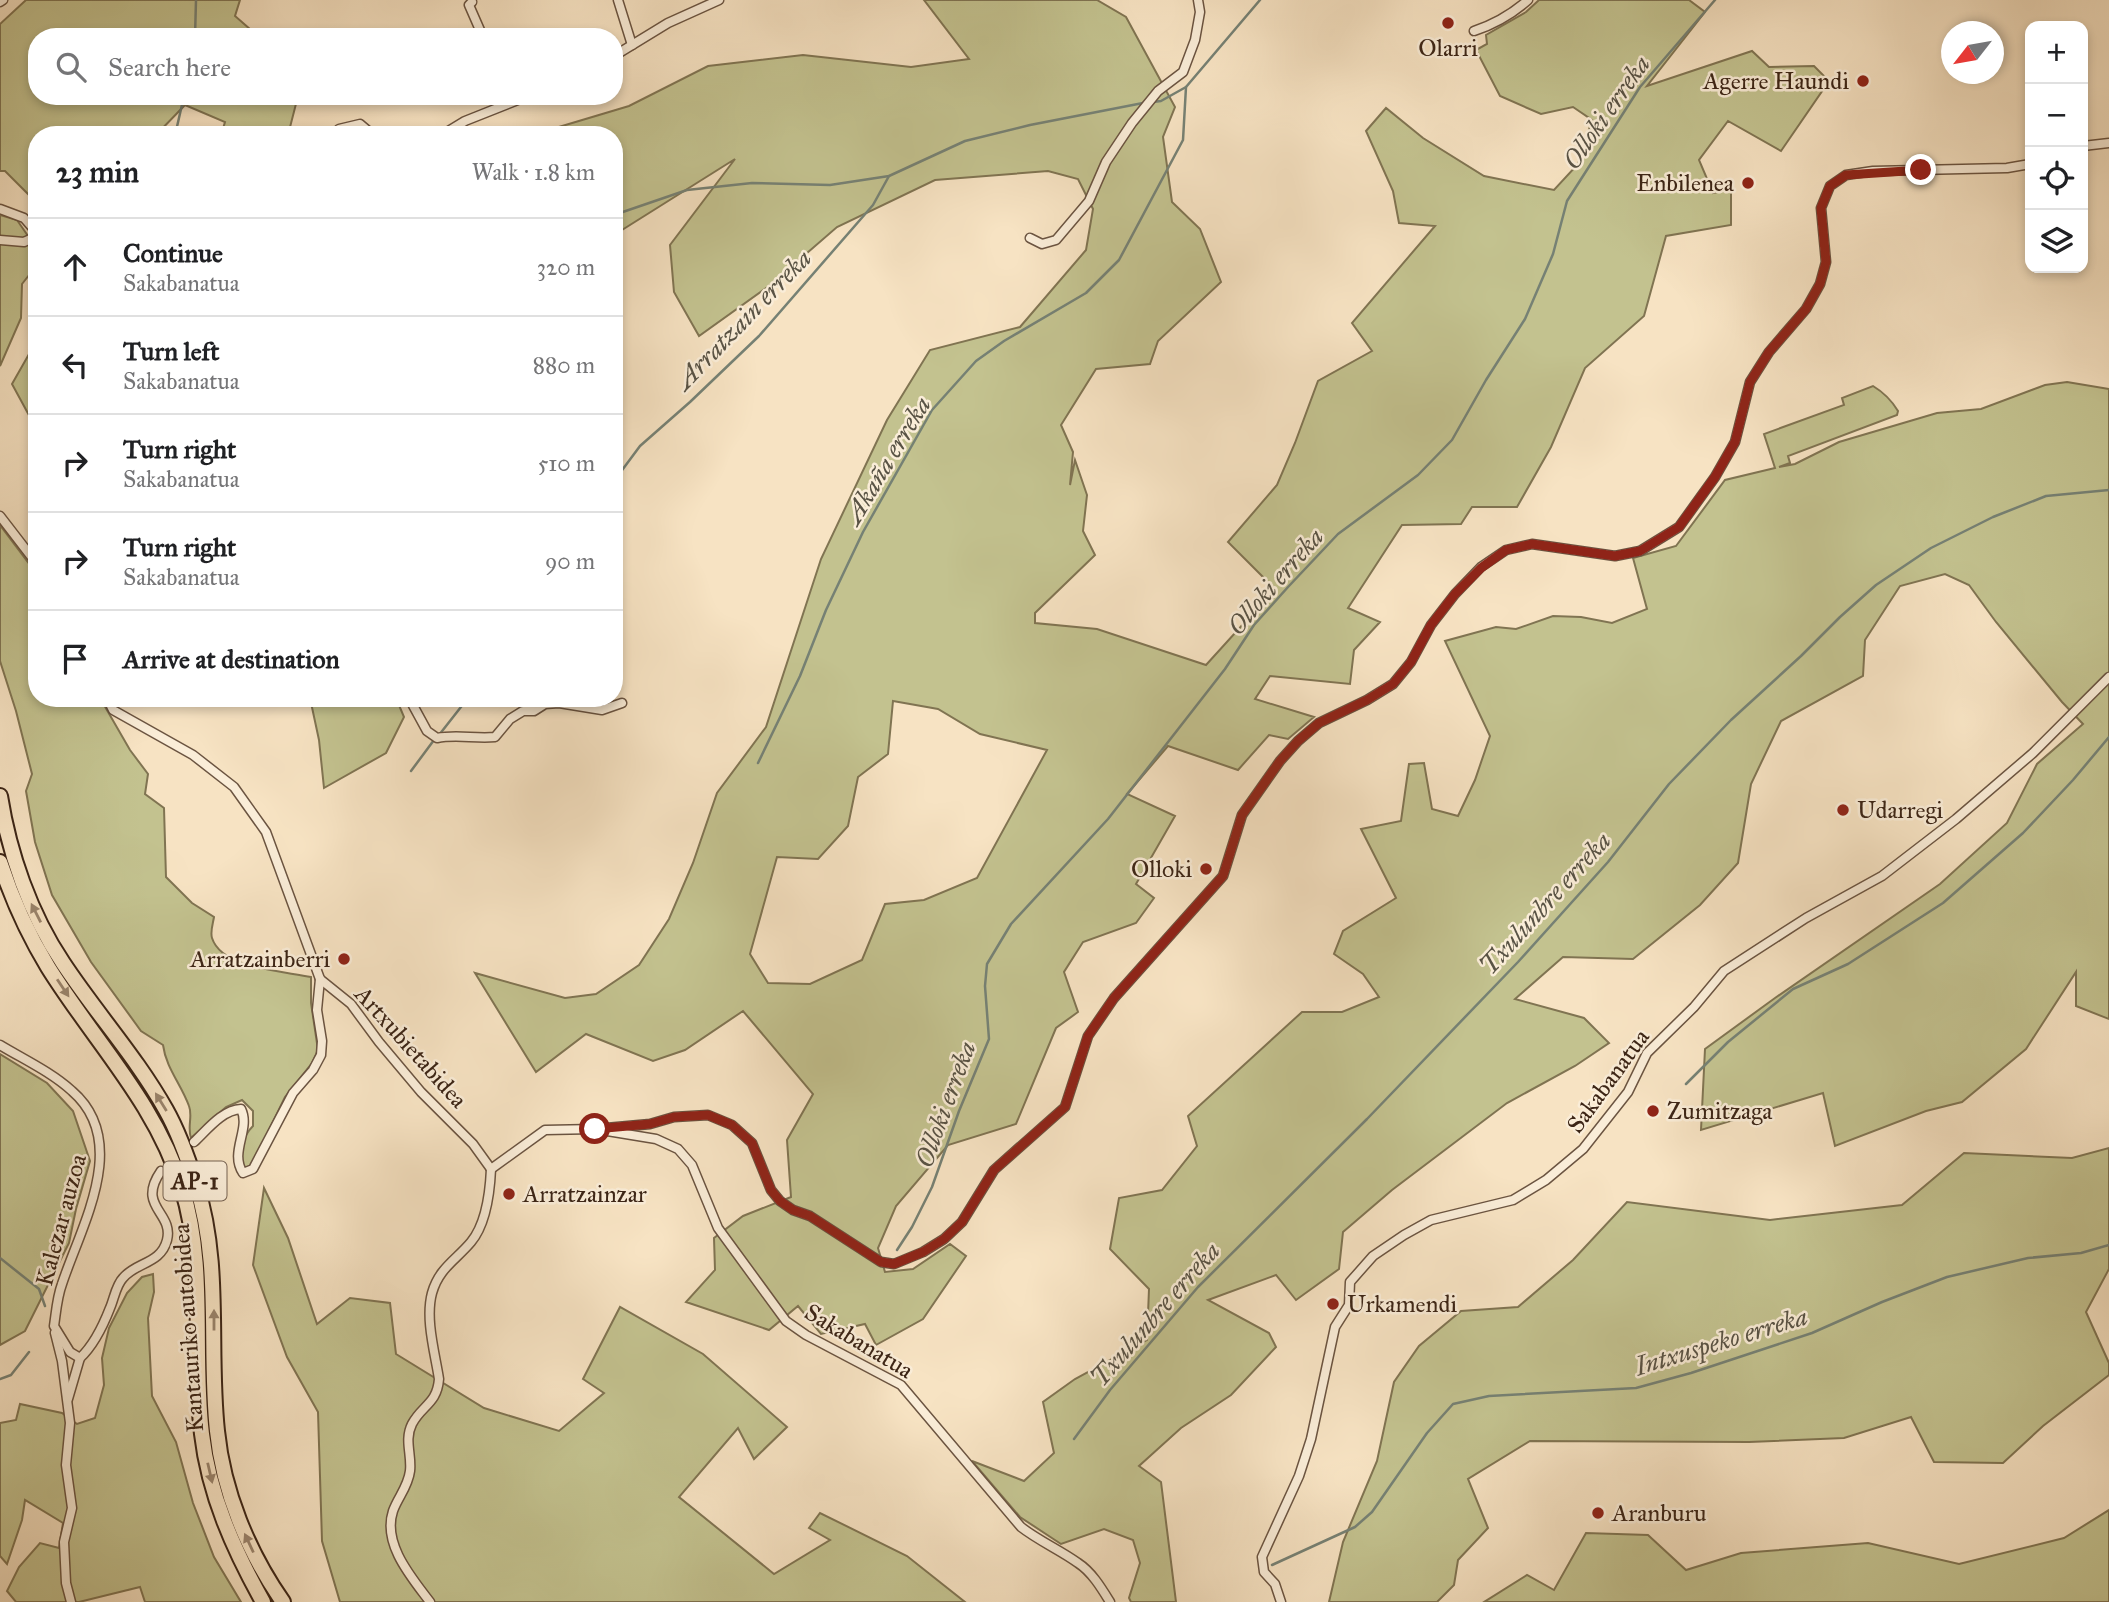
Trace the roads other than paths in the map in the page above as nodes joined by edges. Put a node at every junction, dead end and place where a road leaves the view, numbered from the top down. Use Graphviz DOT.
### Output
graph roads {
  1 [pos="618,0"];
  2 [pos="719,0"];
  3 [pos="1198,0"];
  4 [pos="1528,0"];
  5 [pos="472,2"];
  6 [pos="478,28"];
  7 [pos="1474,31"];
  8 [pos="632,45"];
  9 [pos="623,50"];
  10 [pos="505,105"];
  11 [pos="457,126"];
  12 [pos="2109,143"];
  13 [pos="2088,145"];
  14 [pos="2025,165"];
  15 [pos="0,209"];
  16 [pos="28,223"];
  17 [pos="1030,238"];
  18 [pos="0,240"];
  19 [pos="28,240"];
  20 [pos="0,516"];
  21 [pos="28,553"];
  22 [pos="2109,677"];
  23 [pos="112,707"];
  24 [pos="414,707"];
  25 [pos="540,707"];
  26 [pos="583,707"];
  27 [pos="610,707"];
  28 [pos="0,796"];
  29 [pos="0,862"];
  30 [pos="320,979"];
  31 [pos="0,1045"];
  32 [pos="595,1129"];
  33 [pos="194,1142"];
  34 [pos="491,1169"];
  35 [pos="161,1171"];
  36 [pos="54,1326"];
  37 [pos="80,1358"];
  38 [pos="66,1405"];
  39 [pos="71,1602"];
  40 [pos="263,1602"];
  41 [pos="283,1602"];
  42 [pos="430,1602"];
  43 [pos="1110,1602"];
  44 [pos="1282,1602"];
  1 -- 8 [label="street"];
  2 -- 8 [label="street"];
  3 -- 17 [label="street"];
  4 -- 7 [label="street"];
  5 -- 6 [label="street"];
  8 -- 9 [label="street"];
  10 -- 11 [label="street"];
  12 -- 13 [label="street"];
  14 -- 32 [label="street, Sakabanatua"];
  15 -- 16 [label="street"];
  18 -- 19 [label="street"];
  20 -- 21 [label="street"];
  22 -- 44 [label="street, Sakabanatua"];
  23 -- 30 [label="street, Artxubietabidea"];
  24 -- 25 [label="street"];
  26 -- 27 [label="street"];
  41 -- 28 [label="highway, Kantauriko autobidea / AP-1, one-way"];
  29 -- 40 [label="highway, Kantauriko autobidea, one-way"];
  30 -- 33 [label="street"];
  30 -- 34 [label="street, Artxubietabidea"];
  31 -- 36 [label="street, Kalezar auzoa"];
  32 -- 34 [label="street, Sakabanatua"];
  32 -- 43 [label="street, Sakabanatua"];
  34 -- 42 [label="street"];
  35 -- 37 [label="street, Kalezar auzoa"];
  36 -- 37 [label="street"];
  36 -- 38 [label="street, Kalezar auzoa"];
  37 -- 38 [label="street, Kalezar auzoa"];
  38 -- 39 [label="street, Kalezar auzoa"];
}
